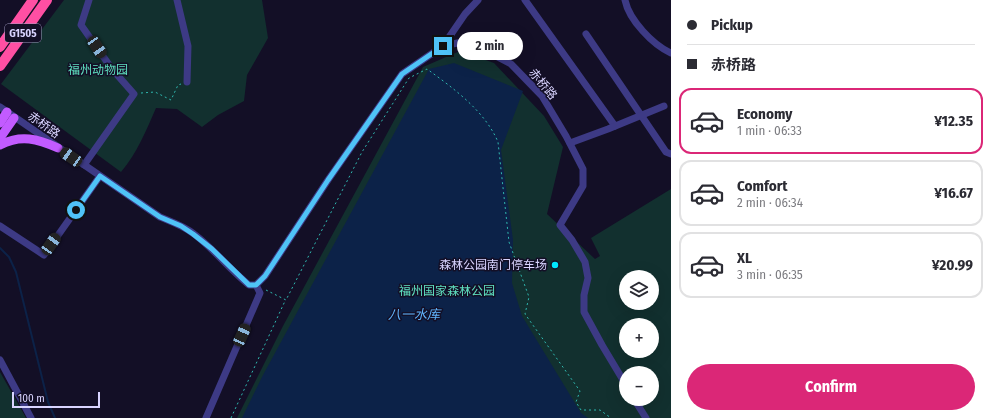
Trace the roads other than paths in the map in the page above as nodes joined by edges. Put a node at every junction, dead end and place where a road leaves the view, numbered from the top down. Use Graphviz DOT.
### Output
graph roads {
  1 [pos="33,0"];
  2 [pos="47,0"];
  3 [pos="89,0"];
  4 [pos="177,0"];
  5 [pos="478,0"];
  6 [pos="526,0"];
  7 [pos="625,0"];
  8 [pos="586,34"];
  9 [pos="443,46"];
  10 [pos="0,47"];
  11 [pos="671,53"];
  12 [pos="0,66"];
  13 [pos="187,82"];
  14 [pos="664,106"];
  15 [pos="7,112"];
  16 [pos="641,116"];
  17 [pos="0,123"];
  18 [pos="615,126"];
  19 [pos="0,138"];
  20 [pos="570,143"];
  21 [pos="0,145"];
  22 [pos="58,148"];
  23 [pos="671,154"];
  24 [pos="84,166"];
  25 [pos="100,176"];
  26 [pos="0,226"];
  27 [pos="256,285"];
  28 [pos="0,360"];
  29 [pos="619,373"];
  30 [pos="638,406"];
  31 [pos="31,418"];
  32 [pos="206,418"];
  33 [pos="646,418"];
  1 -- 10 [label="highway, G1505"];
  2 -- 12 [label="highway, G1505"];
  3 -- 24 [label="street"];
  4 -- 13 [label="street"];
  5 -- 9 [label="street"];
  6 -- 18 [label="street"];
  7 -- 11 [label="street"];
  8 -- 16 [label="street"];
  9 -- 20 [label="street, 赤桥路"];
  9 -- 27 [label="street, 赤桥路"];
  14 -- 16 [label="street"];
  15 -- 17 [label="main road"];
  15 -- 19 [label="main road"];
  15 -- 22 [label="street, 赤桥路"];
  16 -- 18 [label="street"];
  16 -- 23 [label="street"];
  18 -- 20 [label="street"];
  20 -- 29 [label="street, 赤桥路"];
  21 -- 22 [label="main road"];
  22 -- 24 [label="street, 赤桥路"];
  24 -- 25 [label="street, 赤桥路"];
  25 -- 26 [label="street"];
  25 -- 27 [label="street, 赤桥路"];
  27 -- 32 [label="street"];
  28 -- 31 [label="street"];
  30 -- 33 [label="street"];
}
